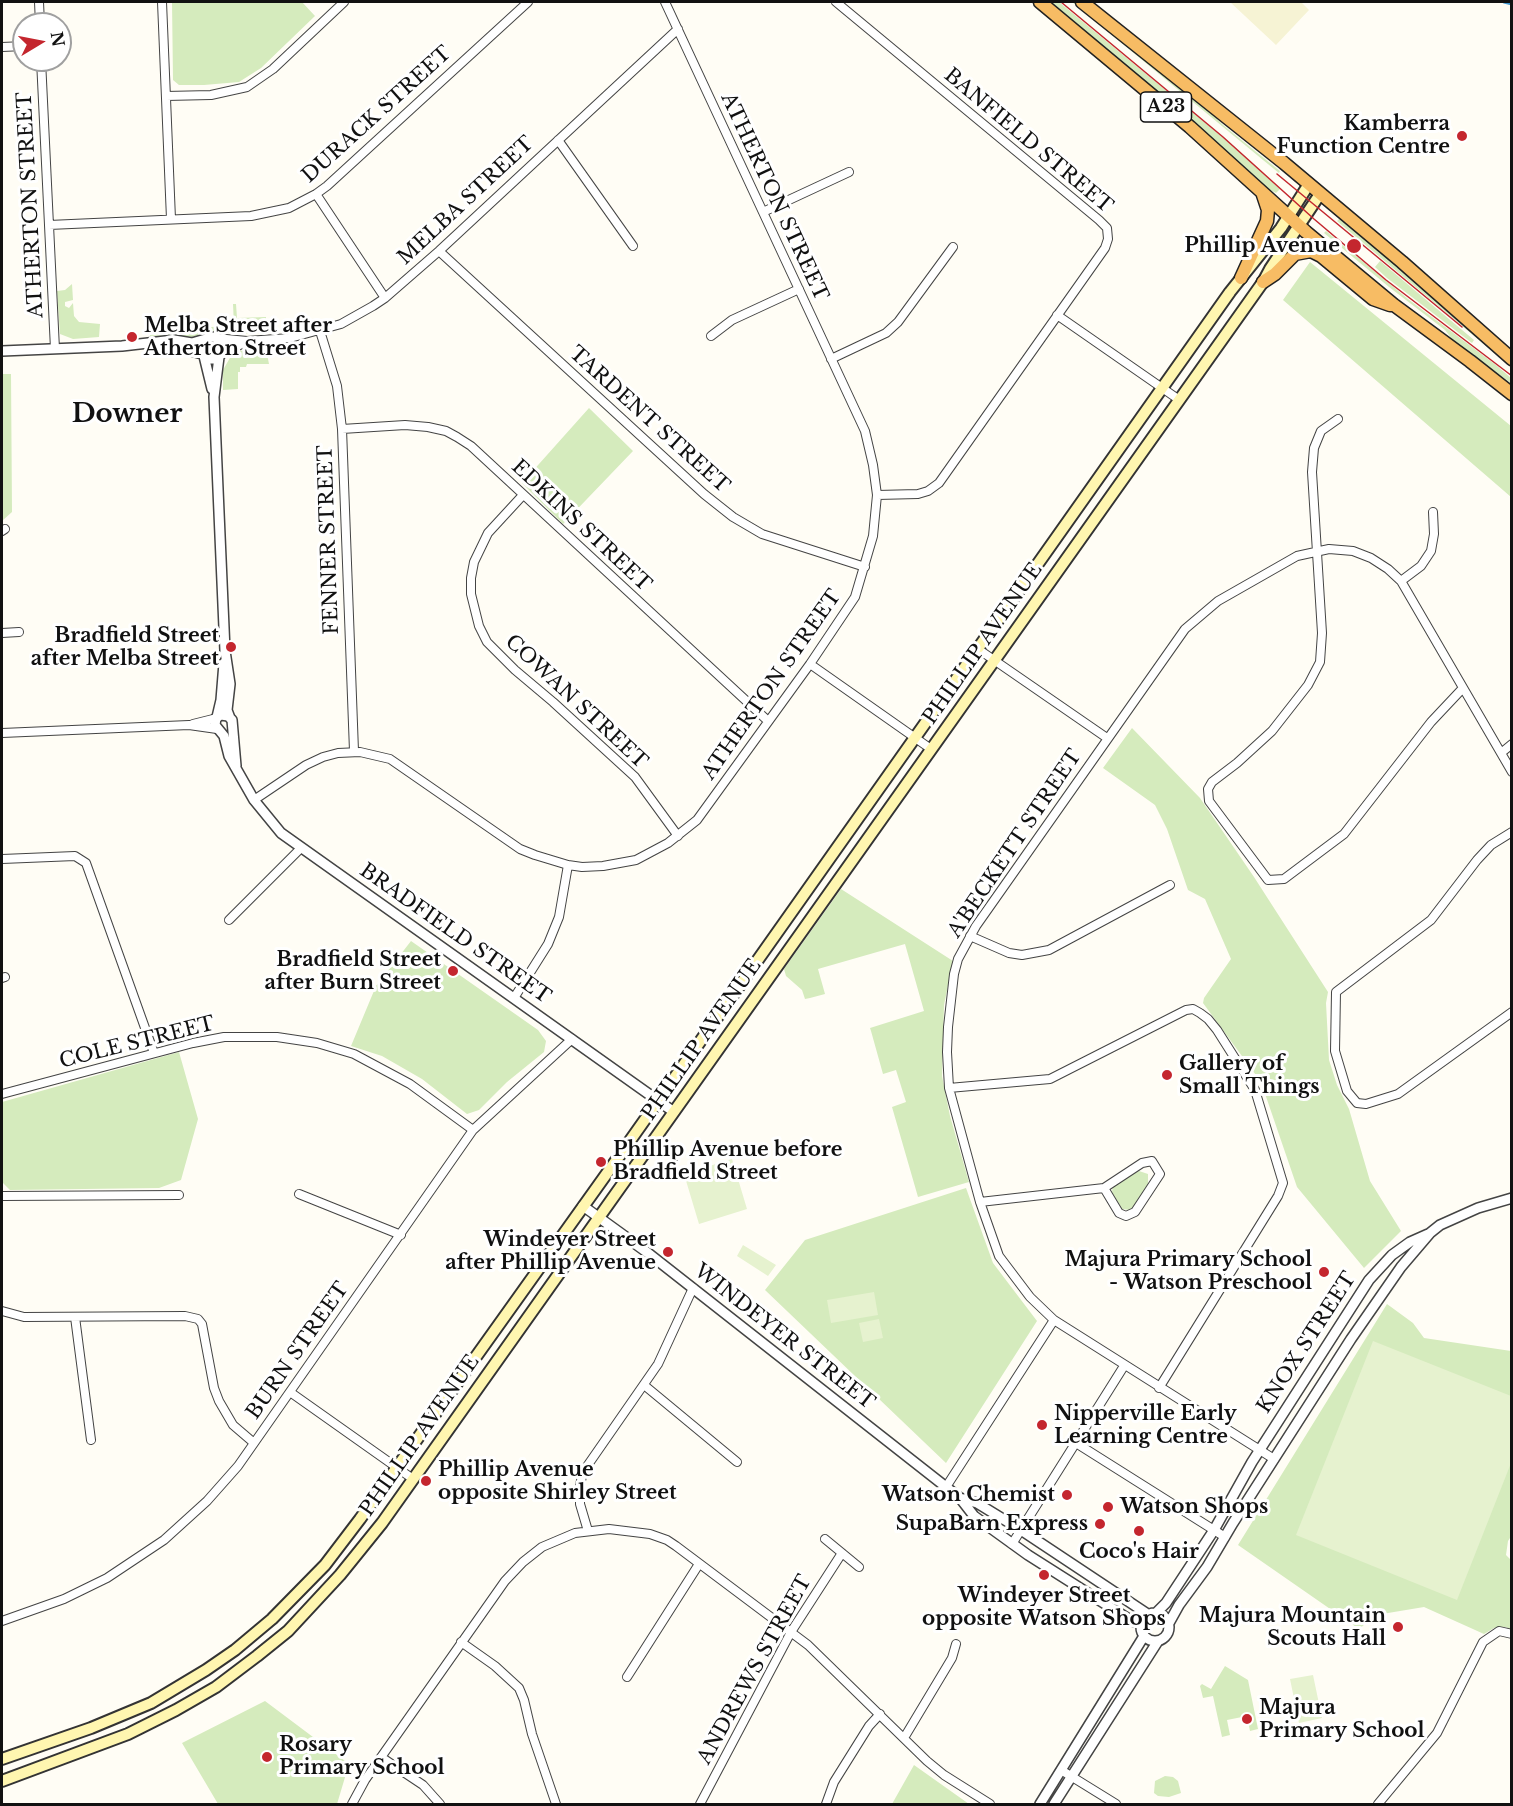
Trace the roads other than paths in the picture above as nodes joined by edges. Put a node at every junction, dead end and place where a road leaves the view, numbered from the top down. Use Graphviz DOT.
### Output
graph roads {
  1 [pos="162,2"];
  2 [pos="344,2"];
  3 [pos="528,2"];
  4 [pos="665,2"];
  5 [pos="836,2"];
  6 [pos="1040,2"];
  7 [pos="1082,2"];
  8 [pos="678,29"];
  9 [pos="42,72"];
  10 [pos="166,96"];
  11 [pos="558,140"];
  12 [pos="849,172"];
  13 [pos="1309,184"];
  14 [pos="1262,193"];
  15 [pos="316,194"];
  16 [pos="1320,194"];
  17 [pos="763,212"];
  18 [pos="1289,216"];
  19 [pos="171,219"];
  20 [pos="49,225"];
  21 [pos="1299,226"];
  22 [pos="633,246"];
  23 [pos="953,247"];
  24 [pos="439,251"];
  25 [pos="1241,278"];
  26 [pos="1263,282"];
  27 [pos="798,289"];
  28 [pos="385,298"];
  29 [pos="1394,305"];
  30 [pos="1057,315"];
  31 [pos="320,331"];
  32 [pos="711,336"];
  33 [pos="212,338"];
  34 [pos="248,341"];
  35 [pos="154,344"];
  36 [pos="54,349"];
  37 [pos="2,351"];
  38 [pos="203,355"];
  39 [pos="220,356"];
  40 [pos="1511,357"];
  41 [pos="831,359"];
  42 [pos="1163,388"];
  43 [pos="1512,394"];
  44 [pos="214,398"];
  45 [pos="1178,399"];
  46 [pos="1338,419"];
  47 [pos="342,429"];
  48 [pos="523,495"];
  49 [pos="877,495"];
  50 [pos="1433,512"];
  51 [pos="1317,550"];
  52 [pos="865,567"];
  53 [pos="1401,581"];
  54 [pos="19,632"];
  55 [pos="2,633"];
  56 [pos="978,649"];
  57 [pos="225,651"];
  58 [pos="994,660"];
  59 [pos="810,664"];
  60 [pos="1463,688"];
  61 [pos="217,718"];
  62 [pos="231,721"];
  63 [pos="768,721"];
  64 [pos="189,725"];
  65 [pos="219,730"];
  66 [pos="2,733"];
  67 [pos="915,738"];
  68 [pos="1107,738"];
  69 [pos="1512,744"];
  70 [pos="931,749"];
  71 [pos="354,751"];
  72 [pos="1501,753"];
  73 [pos="236,766"];
  74 [pos="1512,772"];
  75 [pos="254,800"];
  76 [pos="1512,832"];
  77 [pos="678,836"];
  78 [pos="302,849"];
  79 [pos="2,859"];
  80 [pos="568,866"];
  81 [pos="1170,885"];
  82 [pos="230,920"];
  83 [pos="970,936"];
  84 [pos="514,998"];
  85 [pos="1512,1012"];
  86 [pos="572,1039"];
  87 [pos="154,1053"];
  88 [pos="949,1088"];
  89 [pos="2,1094"];
  90 [pos="659,1100"];
  91 [pos="674,1112"];
  92 [pos="473,1130"];
  93 [pos="1104,1188"];
  94 [pos="299,1194"];
  95 [pos="2,1196"];
  96 [pos="179,1196"];
  97 [pos="1512,1198"];
  98 [pos="980,1202"];
  99 [pos="583,1206"];
  100 [pos="598,1217"];
  101 [pos="1430,1233"];
  102 [pos="400,1235"];
  103 [pos="693,1288"];
  104 [pos="2,1311"];
  105 [pos="75,1317"];
  106 [pos="1054,1320"];
  107 [pos="1124,1366"];
  108 [pos="644,1385"];
  109 [pos="1159,1388"];
  110 [pos="290,1392"];
  111 [pos="91,1440"];
  112 [pos="254,1443"];
  113 [pos="1076,1443"];
  114 [pos="1260,1451"];
  115 [pos="1274,1459"];
  116 [pos="737,1462"];
  117 [pos="397,1467"];
  118 [pos="413,1479"];
  119 [pos="946,1487"];
  120 [pos="960,1498"];
  121 [pos="1021,1530"];
  122 [pos="1214,1530"];
  123 [pos="588,1531"];
  124 [pos="1225,1537"];
  125 [pos="825,1539"];
  126 [pos="1012,1544"];
  127 [pos="842,1553"];
  128 [pos="699,1564"];
  129 [pos="859,1567"];
  130 [pos="1153,1614"];
  131 [pos="2,1621"];
  132 [pos="1169,1623"];
  133 [pos="1142,1624"];
  134 [pos="791,1632"];
  135 [pos="1512,1634"];
  136 [pos="1144,1636"];
  137 [pos="1158,1641"];
  138 [pos="462,1642"];
  139 [pos="956,1644"];
  140 [pos="627,1677"];
  141 [pos="880,1714"];
  142 [pos="904,1738"];
  143 [pos="381,1757"];
  144 [pos="2,1759"];
  145 [pos="1061,1770"];
  146 [pos="1071,1777"];
  147 [pos="2,1781"];
  148 [pos="352,1804"];
  149 [pos="440,1804"];
  150 [pos="556,1804"];
  151 [pos="700,1804"];
  152 [pos="826,1804"];
  153 [pos="990,1804"];
  154 [pos="1040,1804"];
  155 [pos="1054,1804"];
  156 [pos="1116,1804"];
  157 [pos="1378,1804"];
  1 -- 10 [label="street"];
  2 -- 10 [label="street"];
  3 -- 15 [label="street, DURACK STREET"];
  4 -- 8 [label="street, ATHERTON STREET"];
  5 -- 30 [label="street, BANFIELD STREET"];
  6 -- 14 [label="highway, A23"];
  7 -- 13 [label="highway, A23"];
  8 -- 11 [label="street, MELBA STREET"];
  8 -- 17 [label="street, ATHERTON STREET"];
  9 -- 20 [label="street, ATHERTON STREET"];
  10 -- 19 [label="street"];
  11 -- 22 [label="street"];
  11 -- 24 [label="street, MELBA STREET"];
  12 -- 17 [label="street"];
  13 -- 16 [label="highway, A23"];
  13 -- 18 [label="main road, PHILLIP AVENUE"];
  14 -- 18 [label="highway, A23"];
  14 -- 25 [label="highway"];
  15 -- 19 [label="street, DURACK STREET"];
  15 -- 28 [label="street"];
  16 -- 21 [label="main road, PHILLIP AVENUE"];
  16 -- 40 [label="highway, A23"];
  17 -- 27 [label="street, ATHERTON STREET"];
  18 -- 21 [label="highway, A23"];
  18 -- 25 [label="main road, PHILLIP AVENUE"];
  19 -- 20 [label="street, DURACK STREET"];
  20 -- 36 [label="street, ATHERTON STREET"];
  21 -- 26 [label="main road, PHILLIP AVENUE"];
  21 -- 29 [label="highway, A23"];
  23 -- 41 [label="street"];
  24 -- 28 [label="street, MELBA STREET"];
  24 -- 52 [label="street, TARDENT STREET"];
  25 -- 42 [label="main road, PHILLIP AVENUE"];
  26 -- 29 [label="highway"];
  26 -- 45 [label="main road, PHILLIP AVENUE"];
  27 -- 32 [label="street"];
  27 -- 41 [label="street, ATHERTON STREET"];
  28 -- 31 [label="street, MELBA STREET"];
  29 -- 43 [label="highway, A23"];
  30 -- 42 [label="street"];
  30 -- 49 [label="street, BANFIELD STREET"];
  31 -- 34 [label="street, MELBA STREET"];
  31 -- 47 [label="street, FENNER STREET"];
  33 -- 34 [label="street, MELBA STREET"];
  33 -- 35 [label="street, MELBA STREET"];
  33 -- 38 [label="street"];
  33 -- 39 [label="street"];
  34 -- 39 [label="street, MELBA STREET"];
  35 -- 36 [label="street, MELBA STREET"];
  35 -- 38 [label="street, MELBA STREET"];
  36 -- 37 [label="street, MELBA STREET"];
  38 -- 39 [label="street"];
  38 -- 44 [label="street, BRADFIELD STREET"];
  39 -- 44 [label="street, BRADFIELD STREET"];
  41 -- 49 [label="street, ATHERTON STREET"];
  42 -- 45 [label="street"];
  42 -- 56 [label="main road, PHILLIP AVENUE"];
  44 -- 57 [label="street, BRADFIELD STREET"];
  45 -- 58 [label="main road, PHILLIP AVENUE"];
  46 -- 51 [label="street"];
  47 -- 48 [label="street, EDKINS STREET"];
  47 -- 71 [label="street, FENNER STREET"];
  48 -- 63 [label="street, EDKINS STREET"];
  48 -- 77 [label="street, COWAN STREET"];
  49 -- 52 [label="street, ATHERTON STREET"];
  50 -- 53 [label="street"];
  51 -- 53 [label="street, A'BECKETT STREET"];
  51 -- 60 [label="street"];
  51 -- 68 [label="street, A'BECKETT STREET"];
  52 -- 59 [label="street, ATHERTON STREET"];
  53 -- 60 [label="street, A'BECKETT STREET"];
  54 -- 55 [label="street"];
  56 -- 58 [label="street"];
  56 -- 67 [label="main road, PHILLIP AVENUE"];
  57 -- 61 [label="street, BRADFIELD STREET"];
  57 -- 62 [label="street, BRADFIELD STREET"];
  58 -- 68 [label="street"];
  58 -- 70 [label="main road, PHILLIP AVENUE"];
  59 -- 63 [label="street, ATHERTON STREET"];
  59 -- 67 [label="street"];
  60 -- 72 [label="street, A'BECKETT STREET"];
  61 -- 62 [label="street"];
  61 -- 64 [label="street"];
  61 -- 65 [label="street"];
  62 -- 65 [label="street"];
  62 -- 73 [label="street, BRADFIELD STREET"];
  63 -- 77 [label="street, ATHERTON STREET"];
  64 -- 65 [label="street"];
  64 -- 66 [label="street"];
  65 -- 73 [label="street, BRADFIELD STREET"];
  67 -- 70 [label="street"];
  67 -- 90 [label="main road, PHILLIP AVENUE"];
  68 -- 83 [label="street, A'BECKETT STREET"];
  69 -- 72 [label="street"];
  70 -- 91 [label="main road, PHILLIP AVENUE"];
  71 -- 75 [label="street, ATHERTON STREET"];
  71 -- 80 [label="street, ATHERTON STREET"];
  72 -- 74 [label="street, A'BECKETT STREET"];
  73 -- 75 [label="street, BRADFIELD STREET"];
  75 -- 78 [label="street, BRADFIELD STREET"];
  76 -- 85 [label="street"];
  77 -- 80 [label="street, ATHERTON STREET"];
  78 -- 82 [label="street"];
  78 -- 84 [label="street, BRADFIELD STREET"];
  79 -- 87 [label="street"];
  80 -- 84 [label="street"];
  81 -- 83 [label="street"];
  83 -- 88 [label="street, A'BECKETT STREET"];
  84 -- 86 [label="street, BRADFIELD STREET"];
  86 -- 90 [label="street, BRADFIELD STREET"];
  86 -- 92 [label="street, BURN STREET"];
  87 -- 89 [label="street, COLE STREET"];
  87 -- 92 [label="street, COLE STREET"];
  88 -- 98 [label="street, A'BECKETT STREET"];
  88 -- 109 [label="street"];
  90 -- 91 [label="street, BRADFIELD STREET"];
  90 -- 99 [label="main road, PHILLIP AVENUE"];
  91 -- 100 [label="main road, PHILLIP AVENUE"];
  92 -- 102 [label="street, BURN STREET"];
  93 -- 93 [label="street"];
  93 -- 98 [label="street"];
  94 -- 102 [label="street"];
  95 -- 96 [label="street"];
  97 -- 101 [label="street, KNOX STREET"];
  98 -- 106 [label="street, A'BECKETT STREET"];
  99 -- 100 [label="street, WINDEYER STREET"];
  99 -- 117 [label="main road, PHILLIP AVENUE"];
  100 -- 103 [label="street, WINDEYER STREET"];
  100 -- 118 [label="main road, PHILLIP AVENUE"];
  101 -- 114 [label="street, KNOX STREET"];
  101 -- 115 [label="street, KNOX STREET"];
  102 -- 110 [label="street, BURN STREET"];
  103 -- 108 [label="street"];
  103 -- 119 [label="street, WINDEYER STREET"];
  104 -- 105 [label="street"];
  105 -- 111 [label="street"];
  105 -- 112 [label="street"];
  106 -- 107 [label="street, A'BECKETT STREET"];
  106 -- 119 [label="street"];
  107 -- 109 [label="street, A'BECKETT STREET"];
  107 -- 113 [label="street"];
  108 -- 116 [label="street"];
  108 -- 123 [label="street"];
  109 -- 114 [label="street, A'BECKETT STREET"];
  110 -- 112 [label="street, BURN STREET"];
  110 -- 117 [label="street"];
  112 -- 131 [label="street, BURN STREET"];
  113 -- 121 [label="street"];
  113 -- 122 [label="street"];
  114 -- 115 [label="street, A'BECKETT STREET"];
  114 -- 122 [label="street, KNOX STREET"];
  115 -- 124 [label="street, KNOX STREET"];
  117 -- 118 [label="street"];
  117 -- 144 [label="main road, PHILLIP AVENUE"];
  118 -- 147 [label="main road, PHILLIP AVENUE"];
  119 -- 120 [label="street, WINDEYER STREET"];
  120 -- 121 [label="street, WINDEYER STREET"];
  120 -- 126 [label="street, WINDEYER STREET"];
  121 -- 126 [label="street"];
  121 -- 130 [label="street, WINDEYER STREET"];
  122 -- 124 [label="street"];
  122 -- 130 [label="street, KNOX STREET"];
  123 -- 128 [label="street"];
  123 -- 138 [label="street"];
  124 -- 132 [label="street, KNOX STREET"];
  125 -- 127 [label="street"];
  126 -- 133 [label="street, WINDEYER STREET"];
  127 -- 129 [label="street"];
  127 -- 134 [label="street, ANDREWS STREET"];
  128 -- 134 [label="street"];
  128 -- 140 [label="street"];
  130 -- 132 [label="street"];
  130 -- 133 [label="street"];
  132 -- 137 [label="street"];
  133 -- 136 [label="street"];
  134 -- 141 [label="street"];
  134 -- 151 [label="street, ANDREWS STREET"];
  135 -- 157 [label="street"];
  136 -- 137 [label="street"];
  136 -- 145 [label="street"];
  137 -- 146 [label="street"];
  138 -- 143 [label="street"];
  138 -- 150 [label="street"];
  139 -- 142 [label="street"];
  141 -- 142 [label="street"];
  141 -- 152 [label="street"];
  142 -- 153 [label="street"];
  143 -- 148 [label="street"];
  143 -- 149 [label="street"];
  145 -- 146 [label="street"];
  145 -- 154 [label="street"];
  146 -- 155 [label="street"];
  146 -- 156 [label="street"];
}
